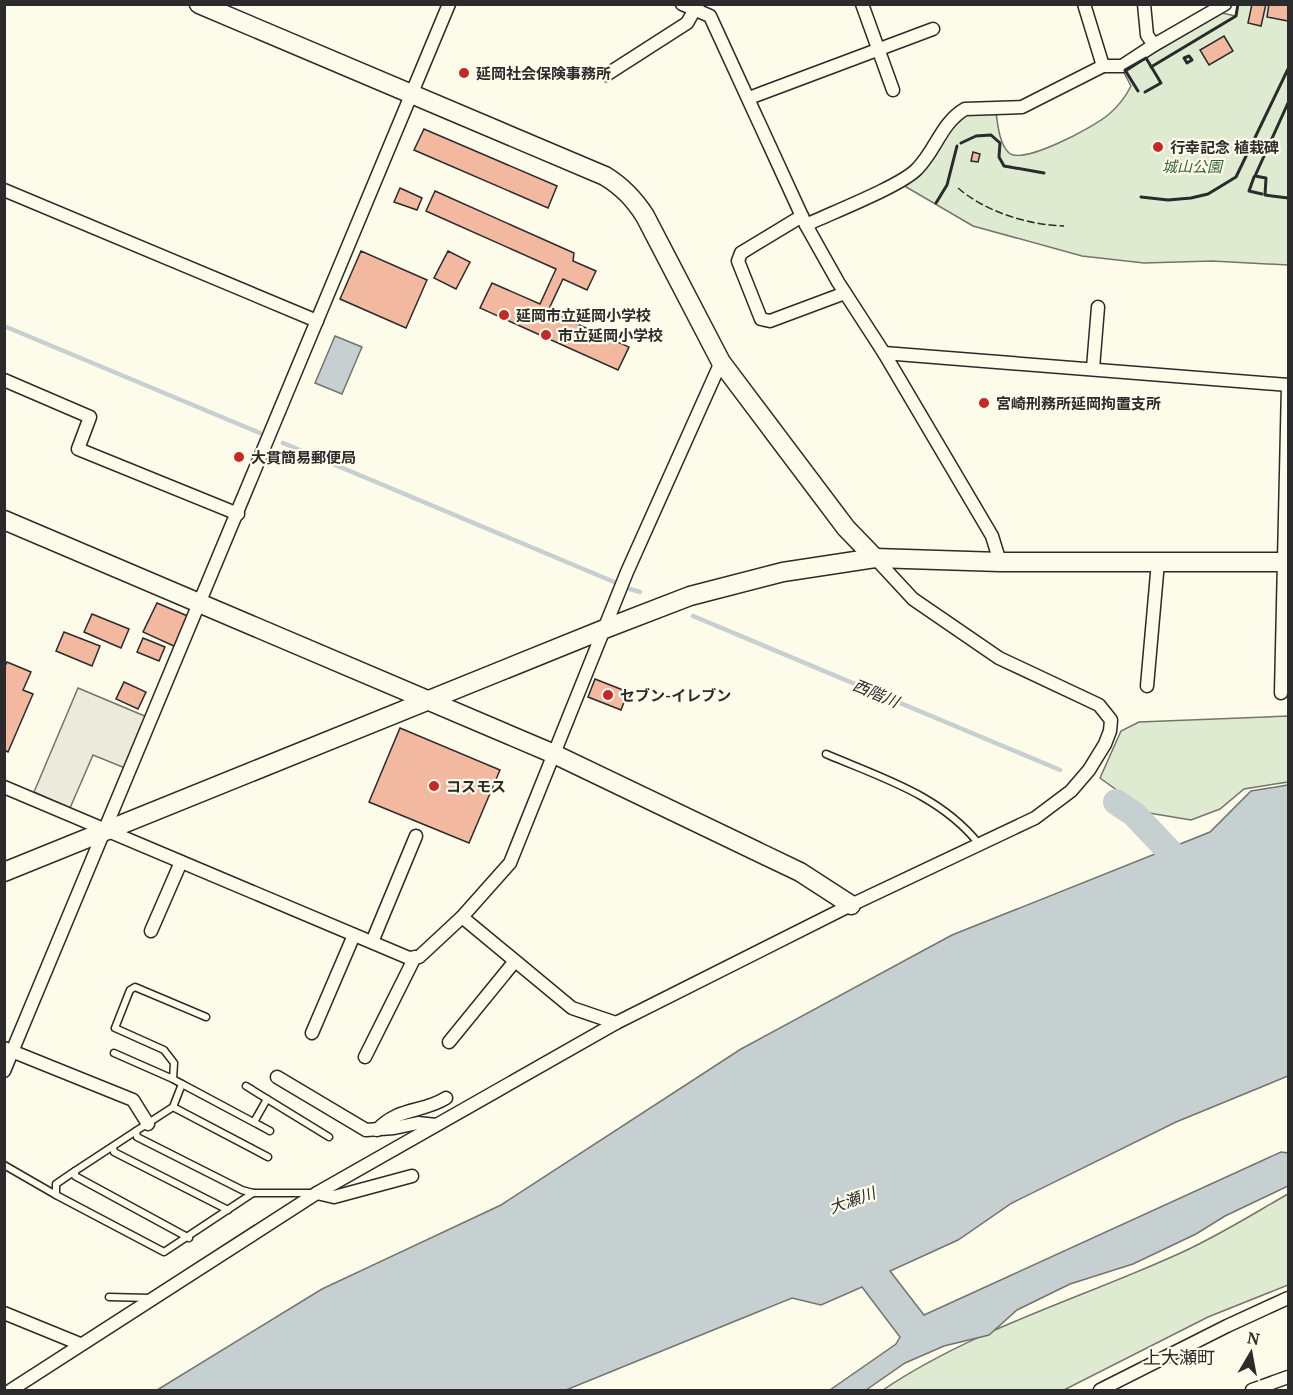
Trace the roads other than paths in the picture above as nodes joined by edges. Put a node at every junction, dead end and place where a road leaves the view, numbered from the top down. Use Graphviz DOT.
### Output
graph roads {
  1 [pos="199,4"];
  2 [pos="449,4"];
  3 [pos="682,4"];
  4 [pos="862,4"];
  5 [pos="1084,4"];
  6 [pos="1226,4"];
  7 [pos="1145,5"];
  8 [pos="697,7"];
  9 [pos="933,29"];
  10 [pos="1154,45"];
  11 [pos="878,50"];
  12 [pos="1103,66"];
  13 [pos="606,75"];
  14 [pos="893,90"];
  15 [pos="413,94"];
  16 [pos="749,98"];
  17 [pos="4,190"];
  18 [pos="804,220"];
  19 [pos="845,292"];
  20 [pos="1098,307"];
  21 [pos="317,321"];
  22 [pos="884,352"];
  23 [pos="721,362"];
  24 [pos="1093,368"];
  25 [pos="4,380"];
  26 [pos="1288,385"];
  27 [pos="238,514"];
  28 [pos="4,520"];
  29 [pos="875,558"];
  30 [pos="1000,562"];
  31 [pos="1158,562"];
  32 [pos="1287,562"];
  33 [pos="201,602"];
  34 [pos="607,628"];
  35 [pos="1147,686"];
  36 [pos="1281,693"];
  37 [pos="430,700"];
  38 [pos="554,754"];
  39 [pos="826,754"];
  40 [pos="4,787"];
  41 [pos="106,830"];
  42 [pos="416,836"];
  43 [pos="980,844"];
  44 [pos="181,861"];
  45 [pos="4,872"];
  46 [pos="851,905"];
  47 [pos="462,917"];
  48 [pos="151,931"];
  49 [pos="354,935"];
  50 [pos="372,942"];
  51 [pos="415,957"];
  52 [pos="515,961"];
  53 [pos="206,1017"];
  54 [pos="616,1023"];
  55 [pos="312,1033"];
  56 [pos="449,1042"];
  57 [pos="9,1050"];
  58 [pos="114,1053"];
  59 [pos="365,1057"];
  60 [pos="4,1071"];
  61 [pos="277,1077"];
  62 [pos="173,1079"];
  63 [pos="183,1084"];
  64 [pos="246,1086"];
  65 [pos="446,1098"];
  66 [pos="267,1099"];
  67 [pos="173,1107"];
  68 [pos="254,1122"];
  69 [pos="148,1124"];
  70 [pos="436,1125"];
  71 [pos="377,1130"];
  72 [pos="136,1131"];
  73 [pos="270,1131"];
  74 [pos="329,1137"];
  75 [pos="113,1147"];
  76 [pos="268,1157"];
  77 [pos="4,1165"];
  78 [pos="75,1171"];
  79 [pos="412,1176"];
  80 [pos="253,1193"];
  81 [pos="317,1193"];
  82 [pos="56,1194"];
  83 [pos="228,1210"];
  84 [pos="189,1238"];
  85 [pos="109,1297"];
  86 [pos="154,1298"];
  87 [pos="1288,1298"];
  88 [pos="1273,1305"];
  89 [pos="1288,1308"];
  90 [pos="4,1313"];
  91 [pos="80,1344"];
  92 [pos="1288,1377"];
  93 [pos="11,1390"];
  94 [pos="1102,1390"];
  95 [pos="1252,1390"];
  1 -- 15 [label="street"];
  2 -- 15 [label="street"];
  3 -- 8 [label="street"];
  4 -- 11 [label="street"];
  5 -- 12 [label="street"];
  6 -- 10 [label="street"];
  7 -- 10 [label="street"];
  8 -- 13 [label="street"];
  8 -- 16 [label="street"];
  9 -- 11 [label="street"];
  10 -- 12 [label="street"];
  11 -- 14 [label="street"];
  11 -- 16 [label="street"];
  12 -- 18 [label="street"];
  15 -- 21 [label="street"];
  15 -- 23 [label="street"];
  16 -- 18 [label="street"];
  17 -- 21 [label="street"];
  18 -- 19 [label="street"];
  18 -- 19 [label="street"];
  19 -- 22 [label="street"];
  20 -- 24 [label="street"];
  21 -- 27 [label="street"];
  22 -- 24 [label="street"];
  22 -- 30 [label="street"];
  23 -- 29 [label="street"];
  23 -- 34 [label="street"];
  24 -- 26 [label="street"];
  25 -- 27 [label="street"];
  26 -- 32 [label="street"];
  27 -- 33 [label="street"];
  28 -- 33 [label="street"];
  29 -- 30 [label="street"];
  29 -- 34 [label="street"];
  29 -- 43 [label="street"];
  30 -- 31 [label="street"];
  31 -- 32 [label="street"];
  31 -- 35 [label="street"];
  32 -- 36 [label="street"];
  33 -- 37 [label="street"];
  33 -- 41 [label="street"];
  34 -- 37 [label="street"];
  34 -- 38 [label="street"];
  37 -- 38 [label="street"];
  37 -- 41 [label="street"];
  38 -- 46 [label="street"];
  38 -- 47 [label="street"];
  39 -- 43 [label="lane"];
  40 -- 41 [label="street"];
  41 -- 44 [label="street"];
  41 -- 45 [label="street"];
  41 -- 57 [label="street"];
  42 -- 50 [label="street"];
  43 -- 46 [label="street"];
  44 -- 48 [label="street"];
  44 -- 49 [label="street"];
  46 -- 54 [label="street"];
  47 -- 51 [label="street"];
  47 -- 52 [label="street"];
  49 -- 50 [label="street"];
  49 -- 55 [label="street"];
  50 -- 51 [label="street"];
  51 -- 59 [label="street"];
  52 -- 54 [label="street"];
  52 -- 56 [label="street"];
  53 -- 62 [label="lane"];
  54 -- 70 [label="street"];
  57 -- 60 [label="street"];
  57 -- 69 [label="street"];
  58 -- 62 [label="lane"];
  61 -- 71 [label="street"];
  62 -- 63 [label="lane"];
  63 -- 67 [label="lane"];
  63 -- 68 [label="lane"];
  64 -- 66 [label="lane"];
  65 -- 71 [label="street"];
  66 -- 68 [label="lane"];
  66 -- 74 [label="lane"];
  67 -- 69 [label="lane"];
  67 -- 76 [label="lane"];
  68 -- 73 [label="lane"];
  69 -- 72 [label="lane"];
  70 -- 71 [label="street"];
  70 -- 81 [label="street"];
  72 -- 75 [label="lane"];
  72 -- 80 [label="lane"];
  75 -- 78 [label="lane"];
  75 -- 83 [label="lane"];
  77 -- 82 [label="lane"];
  78 -- 82 [label="lane"];
  78 -- 84 [label="lane"];
  79 -- 81 [label="street"];
  80 -- 81 [label="lane"];
  80 -- 83 [label="lane"];
  81 -- 86 [label="street"];
  82 -- 84 [label="lane"];
  83 -- 84 [label="lane"];
  85 -- 86 [label="lane"];
  86 -- 91 [label="street"];
  87 -- 88 [label="street"];
  88 -- 89 [label="street"];
  88 -- 94 [label="street"];
  90 -- 91 [label="street"];
  91 -- 93 [label="street"];
  92 -- 95 [label="street"];
}
